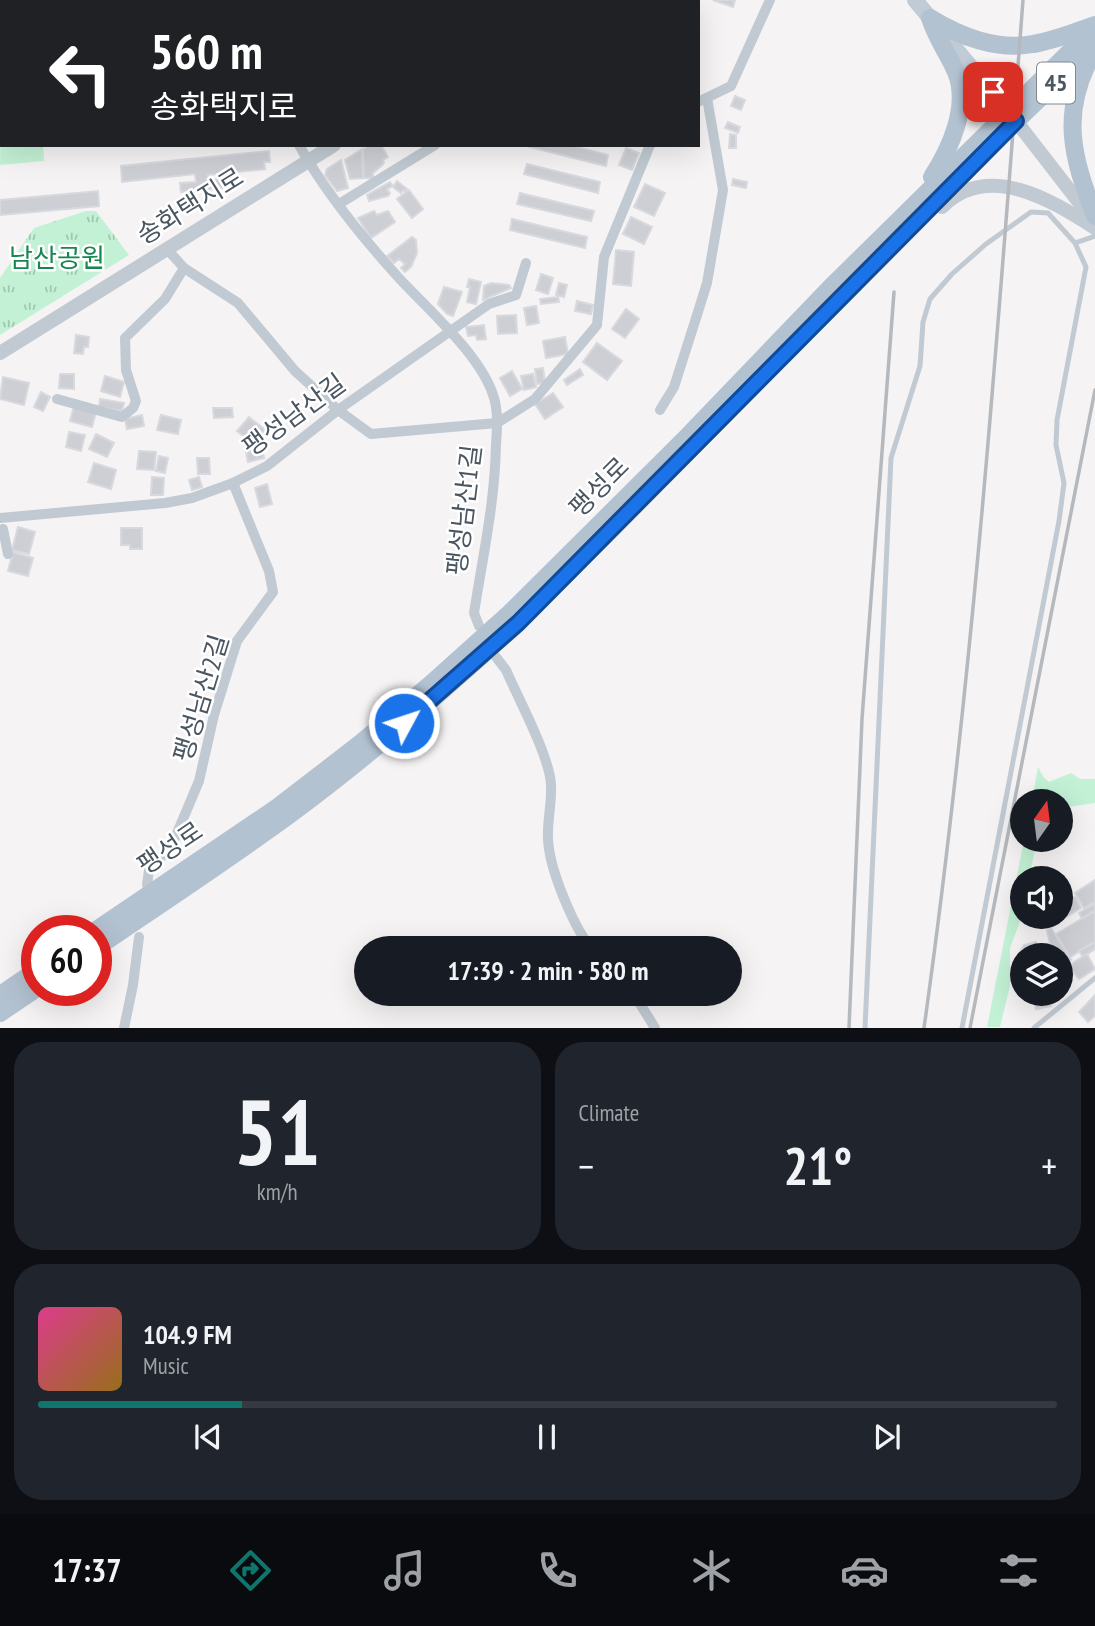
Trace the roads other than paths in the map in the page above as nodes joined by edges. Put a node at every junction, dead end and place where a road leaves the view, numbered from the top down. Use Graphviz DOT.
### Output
graph roads {
  1 [pos="770,0"];
  2 [pos="915,0"];
  3 [pos="930,18"];
  4 [pos="1095,26"];
  5 [pos="1095,48"];
  6 [pos="702,100"];
  7 [pos="1012,116"];
  8 [pos="300,147"];
  9 [pos="331,147"];
  10 [pos="432,147"];
  11 [pos="649,147"];
  12 [pos="308,162"];
  13 [pos="340,204"];
  14 [pos="1095,216"];
  15 [pos="911,217"];
  16 [pos="1095,223"];
  17 [pos="1095,228"];
  18 [pos="1095,236"];
  19 [pos="1075,243"];
  20 [pos="167,249"];
  21 [pos="526,262"];
  22 [pos="184,268"];
  23 [pos="451,332"];
  24 [pos="0,353"];
  25 [pos="57,399"];
  26 [pos="660,410"];
  27 [pos="338,411"];
  28 [pos="497,423"];
  29 [pos="233,483"];
  30 [pos="2,524"];
  31 [pos="8,554"];
  32 [pos="479,626"];
  33 [pos="496,657"];
  34 [pos="147,886"];
  35 [pos="112,919"];
  36 [pos="584,936"];
  37 [pos="112,937"];
  38 [pos="139,937"];
  39 [pos="1095,978"];
  40 [pos="21,981"];
  41 [pos="0,995"];
  42 [pos="21,999"];
  43 [pos="642,1006"];
  44 [pos="0,1013"];
  45 [pos="124,1027"];
  46 [pos="655,1027"];
  47 [pos="865,1027"];
  48 [pos="962,1027"];
  49 [pos="1034,1027"];
  1 -- 6 [label="street"];
  2 -- 3 [label="main road"];
  3 -- 4 [label="main road"];
  3 -- 7 [label="main road"];
  3 -- 15 [label="main road"];
  4 -- 7 [label="main road, 팽성로 / 45"];
  5 -- 7 [label="main road, 팽성로 / 45"];
  5 -- 14 [label="main road"];
  6 -- 26 [label="street"];
  7 -- 15 [label="main road, 팽성로 / 45"];
  7 -- 16 [label="street"];
  8 -- 12 [label="street"];
  9 -- 12 [label="street, 송화택지로"];
  10 -- 13 [label="street"];
  11 -- 28 [label="street"];
  12 -- 13 [label="street"];
  12 -- 20 [label="street, 송화택지로"];
  13 -- 23 [label="street"];
  15 -- 17 [label="street"];
  15 -- 35 [label="main road, 팽성로 / 45"];
  15 -- 37 [label="main road, 팽성로 / 45"];
  18 -- 19 [label="lane"];
  19 -- 47 [label="lane"];
  19 -- 48 [label="lane"];
  20 -- 22 [label="street, 팽성남산1길"];
  20 -- 24 [label="street, 송화택지로"];
  21 -- 23 [label="street, 팽성남산길"];
  22 -- 25 [label="street"];
  22 -- 27 [label="street, 팽성남산1길"];
  23 -- 27 [label="street, 팽성남산길"];
  23 -- 28 [label="street"];
  27 -- 28 [label="street, 팽성남산1길"];
  27 -- 29 [label="street, 팽성남산길"];
  28 -- 32 [label="street, 팽성남산1길"];
  29 -- 30 [label="street, 팽성남산길"];
  29 -- 34 [label="street, 팽성남산2길"];
  30 -- 31 [label="street"];
  33 -- 36 [label="street"];
  38 -- 45 [label="street"];
  39 -- 49 [label="lane"];
  40 -- 41 [label="main road"];
  42 -- 44 [label="main road"];
  43 -- 46 [label="street"];
}
